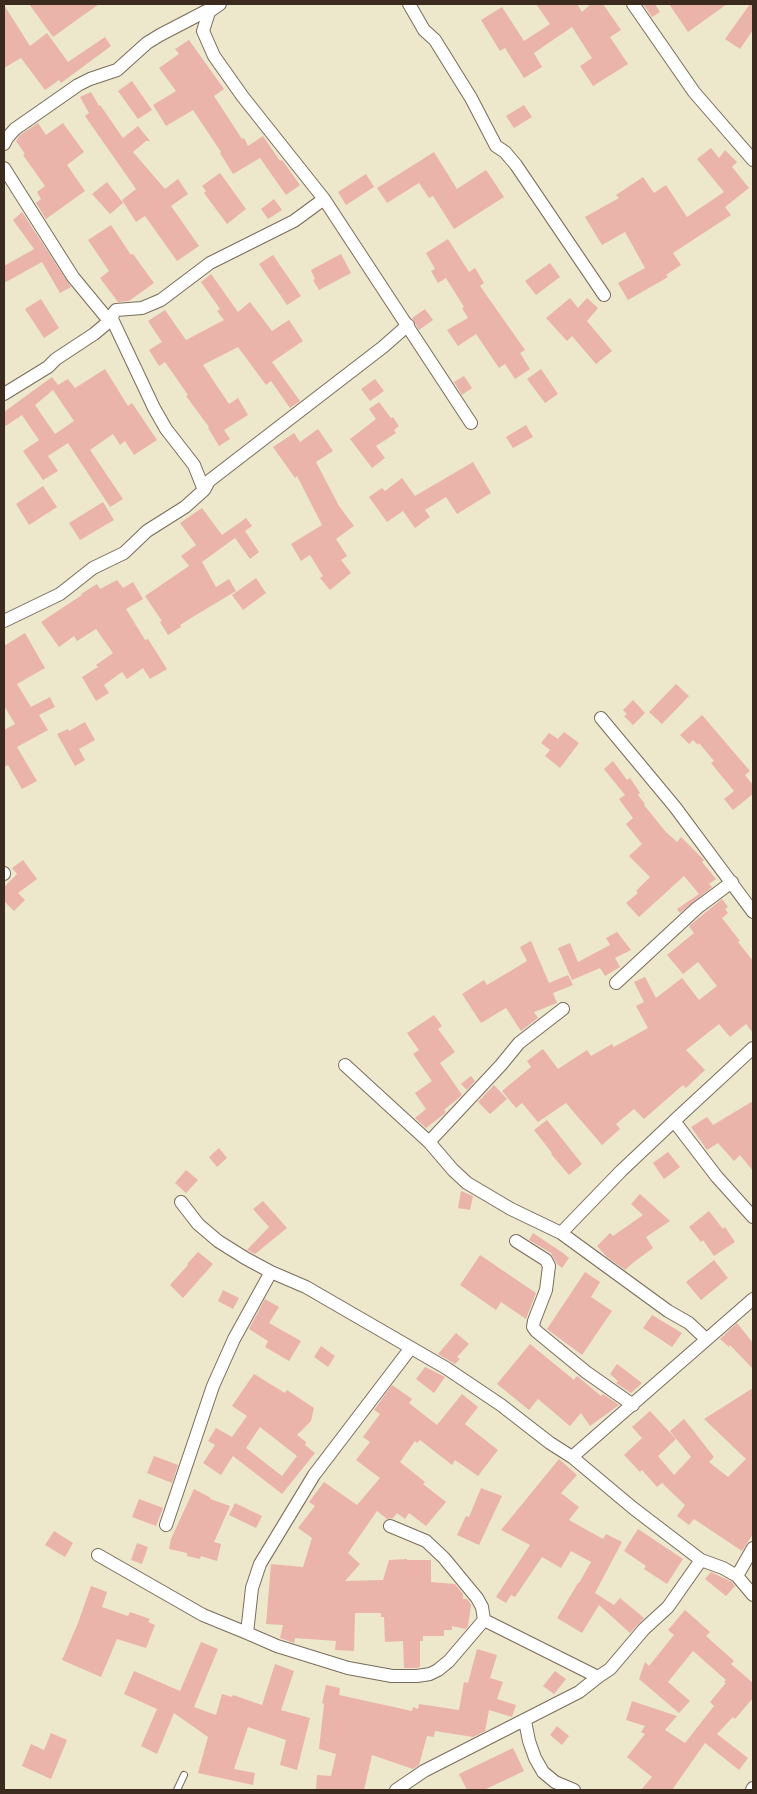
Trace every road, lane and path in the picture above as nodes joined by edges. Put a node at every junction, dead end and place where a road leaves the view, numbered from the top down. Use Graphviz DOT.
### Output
graph roads {
  1 [pos="409,4"];
  2 [pos="633,4"];
  3 [pos="215,6"];
  4 [pos="4,144"];
  5 [pos="753,160"];
  6 [pos="4,168"];
  7 [pos="324,199"];
  8 [pos="604,295"];
  9 [pos="110,317"];
  10 [pos="408,325"];
  11 [pos="4,394"];
  12 [pos="472,423"];
  13 [pos="204,490"];
  14 [pos="4,621"];
  15 [pos="601,718"];
  16 [pos="732,882"];
  17 [pos="753,912"];
  18 [pos="616,983"];
  19 [pos="563,1010"];
  20 [pos="753,1048"];
  21 [pos="345,1065"];
  22 [pos="674,1121"];
  23 [pos="429,1142"];
  24 [pos="181,1202"];
  25 [pos="753,1216"];
  26 [pos="561,1233"];
  27 [pos="516,1241"];
  28 [pos="271,1272"];
  29 [pos="753,1299"];
  30 [pos="706,1339"];
  31 [pos="410,1349"];
  32 [pos="633,1405"];
  33 [pos="572,1457"];
  34 [pos="166,1525"];
  35 [pos="390,1526"];
  36 [pos="753,1548"];
  37 [pos="98,1555"];
  38 [pos="701,1560"];
  39 [pos="737,1576"];
  40 [pos="753,1595"];
  41 [pos="484,1620"];
  42 [pos="246,1633"];
  43 [pos="598,1677"];
  44 [pos="526,1721"];
  45 [pos="184,1775"];
  46 [pos="177,1790"];
  47 [pos="396,1790"];
  48 [pos="574,1790"];
  1 -- 8 [label="street"];
  2 -- 5 [label="street"];
  3 -- 4 [label="street"];
  3 -- 7 [label="street"];
  6 -- 9 [label="street"];
  7 -- 9 [label="street"];
  7 -- 10 [label="street"];
  9 -- 11 [label="street"];
  9 -- 13 [label="street"];
  10 -- 12 [label="street"];
  10 -- 13 [label="street"];
  13 -- 14 [label="street"];
  15 -- 16 [label="street"];
  16 -- 17 [label="street"];
  16 -- 18 [label="street"];
  19 -- 23 [label="street"];
  20 -- 22 [label="street"];
  21 -- 23 [label="street"];
  22 -- 25 [label="street"];
  22 -- 26 [label="street"];
  23 -- 26 [label="street"];
  24 -- 28 [label="street"];
  26 -- 30 [label="street"];
  27 -- 32 [label="street"];
  28 -- 31 [label="street"];
  28 -- 34 [label="street"];
  29 -- 30 [label="street"];
  30 -- 32 [label="street"];
  31 -- 33 [label="street"];
  31 -- 42 [label="street"];
  32 -- 33 [label="street"];
  33 -- 38 [label="street"];
  35 -- 41 [label="street"];
  36 -- 39 [label="street"];
  37 -- 42 [label="street"];
  38 -- 39 [label="street"];
  38 -- 43 [label="street"];
  39 -- 40 [label="street"];
  41 -- 42 [label="street"];
  41 -- 43 [label="street"];
  43 -- 44 [label="street"];
  44 -- 47 [label="street"];
  44 -- 48 [label="street"];
  45 -- 46 [label="lane"];
}
